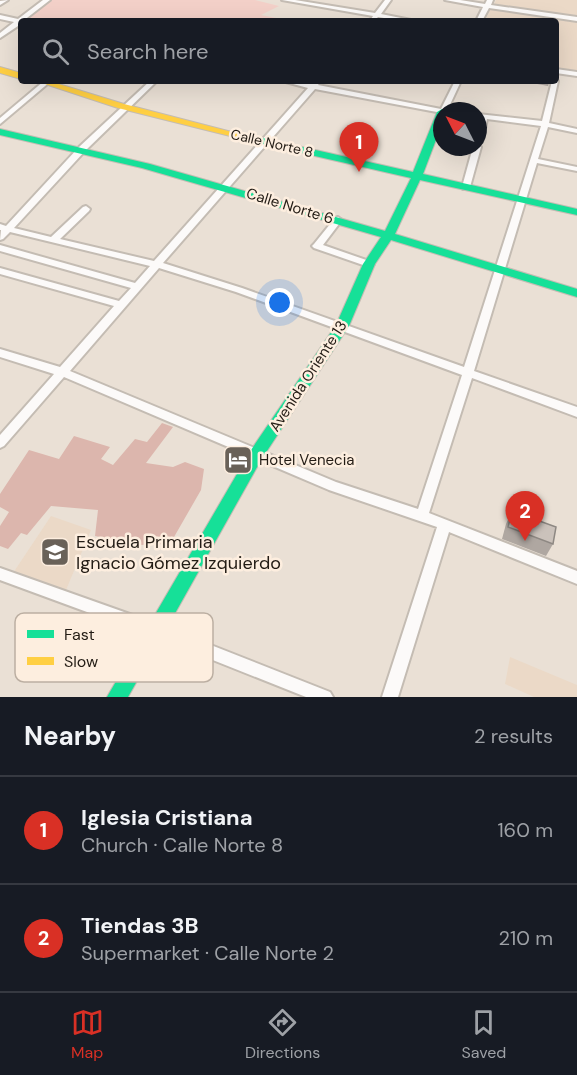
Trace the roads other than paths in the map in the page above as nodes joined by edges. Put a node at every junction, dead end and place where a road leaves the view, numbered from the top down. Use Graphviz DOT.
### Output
graph roads {
  1 [pos="5,0"];
  2 [pos="46,0"];
  3 [pos="285,0"];
  4 [pos="388,0"];
  5 [pos="448,0"];
  6 [pos="0,3"];
  7 [pos="488,3"];
  8 [pos="0,17"];
  9 [pos="25,18"];
  10 [pos="374,18"];
  11 [pos="480,18"];
  12 [pos="577,19"];
  13 [pos="18,22"];
  14 [pos="18,23"];
  15 [pos="0,36"];
  16 [pos="0,70"];
  17 [pos="577,74"];
  18 [pos="18,75"];
  19 [pos="559,76"];
  20 [pos="43,84"];
  21 [pos="51,84"];
  22 [pos="151,84"];
  23 [pos="316,84"];
  24 [pos="456,84"];
  25 [pos="554,84"];
  26 [pos="447,102"];
  27 [pos="124,107"];
  28 [pos="433,110"];
  29 [pos="487,117"];
  30 [pos="0,122"];
  31 [pos="545,124"];
  32 [pos="577,131"];
  33 [pos="0,132"];
  34 [pos="433,135"];
  35 [pos="266,141"];
  36 [pos="82,149"];
  37 [pos="475,156"];
  38 [pos="534,160"];
  39 [pos="577,169"];
  40 [pos="417,176"];
  41 [pos="225,186"];
  42 [pos="466,187"];
  43 [pos="522,199"];
  44 [pos="86,209"];
  45 [pos="577,212"];
  46 [pos="338,220"];
  47 [pos="4,228"];
  48 [pos="388,236"];
  49 [pos="0,237"];
  50 [pos="53,240"];
  51 [pos="0,248"];
  52 [pos="369,264"];
  53 [pos="158,266"];
  54 [pos="501,269"];
  55 [pos="0,271"];
  56 [pos="139,287"];
  57 [pos="577,293"];
  58 [pos="122,305"];
  59 [pos="342,326"];
  60 [pos="0,353"];
  61 [pos="62,372"];
  62 [pos="469,374"];
  63 [pos="577,412"];
  64 [pos="0,443"];
  65 [pos="256,455"];
  66 [pos="422,516"];
  67 [pos="445,524"];
  68 [pos="0,574"];
  69 [pos="577,578"];
  70 [pos="108,613"];
  71 [pos="165,613"];
  72 [pos="213,653"];
  73 [pos="126,682"];
  74 [pos="117,697"];
  75 [pos="325,697"];
  76 [pos="390,697"];
  1 -- 6 [label="street"];
  2 -- 9 [label="street"];
  3 -- 10 [label="street"];
  4 -- 10 [label="street"];
  5 -- 7 [label="street"];
  7 -- 11 [label="street"];
  7 -- 12 [label="street"];
  8 -- 13 [label="street"];
  14 -- 15 [label="street"];
  16 -- 18 [label="street"];
  17 -- 19 [label="street"];
  20 -- 30 [label="street"];
  21 -- 27 [label="street, Calle Norte 8"];
  22 -- 27 [label="street"];
  23 -- 28 [label="street"];
  23 -- 35 [label="street"];
  24 -- 26 [label="street, Avenida Oriente 13"];
  25 -- 31 [label="street"];
  27 -- 35 [label="street, Calle Norte 8"];
  27 -- 36 [label="street"];
  29 -- 31 [label="street"];
  31 -- 32 [label="street"];
  31 -- 38 [label="street"];
  33 -- 36 [label="street, Calle Norte 6"];
  34 -- 40 [label="street, Avenida Oriente 13"];
  35 -- 40 [label="street, Calle Norte 8"];
  35 -- 41 [label="street"];
  36 -- 41 [label="street, Calle Norte 6"];
  36 -- 47 [label="street"];
  37 -- 42 [label="street"];
  38 -- 39 [label="street"];
  38 -- 43 [label="street"];
  40 -- 42 [label="street, Calle Norte 8"];
  40 -- 48 [label="street, Avenida Oriente 13"];
  41 -- 46 [label="street, Calle Norte 6"];
  41 -- 53 [label="street"];
  42 -- 43 [label="street, Calle Norte 8"];
  43 -- 45 [label="street, Calle Norte 8"];
  43 -- 54 [label="street"];
  44 -- 50 [label="street"];
  46 -- 48 [label="street, Calle Norte 6"];
  46 -- 52 [label="street"];
  47 -- 49 [label="street"];
  47 -- 50 [label="street"];
  48 -- 52 [label="street, Avenida Oriente 13"];
  48 -- 54 [label="street, Calle Norte 6"];
  50 -- 53 [label="street"];
  51 -- 56 [label="street"];
  52 -- 59 [label="street, Avenida Oriente 13"];
  53 -- 56 [label="street"];
  53 -- 59 [label="street"];
  54 -- 57 [label="street, Calle Norte 6"];
  54 -- 62 [label="street"];
  55 -- 58 [label="street"];
  56 -- 58 [label="street"];
  58 -- 61 [label="street"];
  59 -- 62 [label="street"];
  59 -- 65 [label="street, Avenida Oriente 13"];
  60 -- 61 [label="street"];
  61 -- 64 [label="street"];
  61 -- 65 [label="street"];
  62 -- 63 [label="street"];
  62 -- 66 [label="street"];
  65 -- 66 [label="street"];
  65 -- 71 [label="street, Avenida Oriente 13"];
  66 -- 67 [label="street"];
  67 -- 69 [label="street"];
  67 -- 76 [label="street"];
  68 -- 70 [label="street"];
  72 -- 75 [label="street"];
  73 -- 74 [label="street, Avenida Oriente 13"];
}
